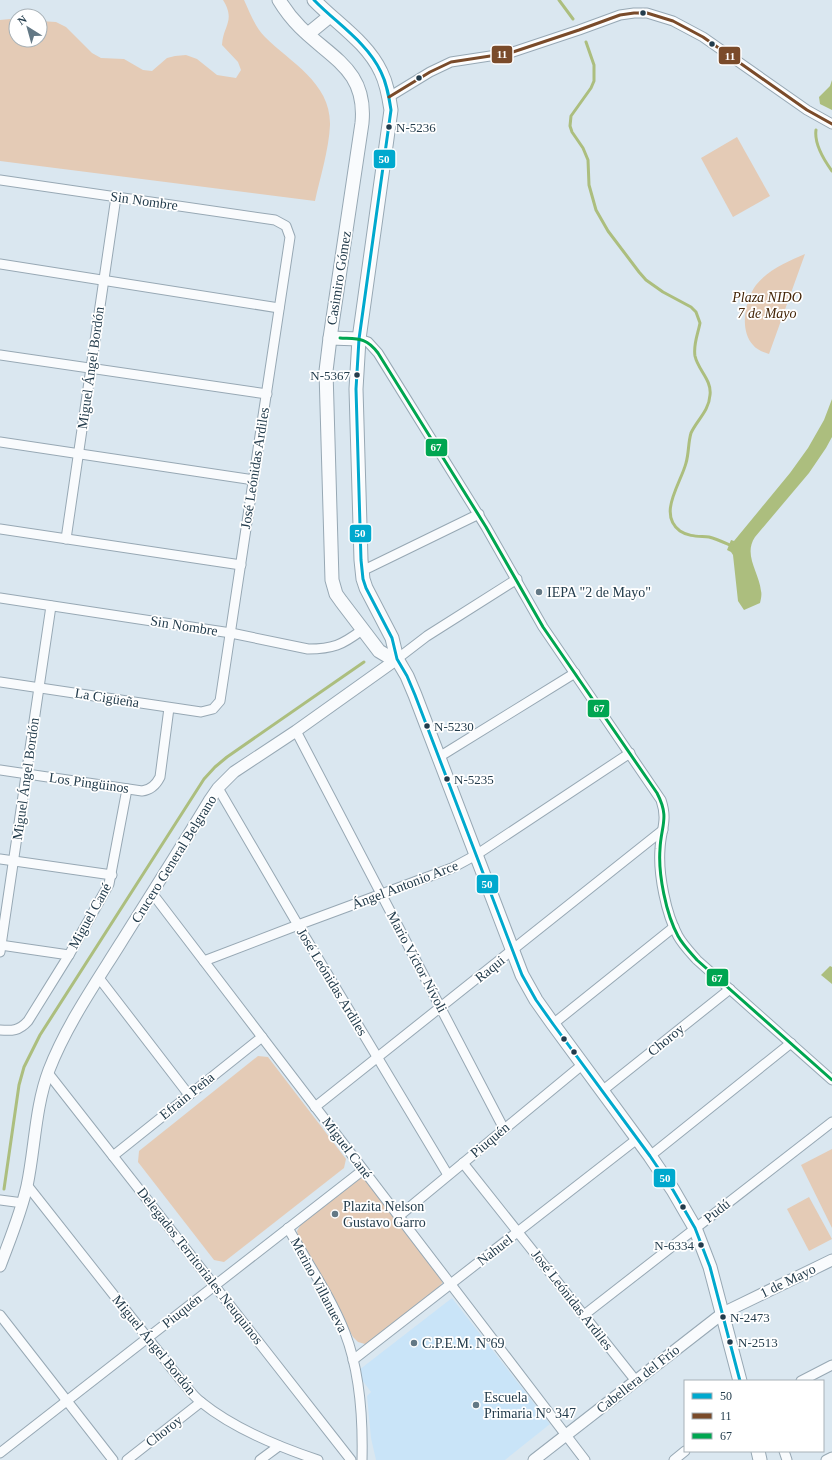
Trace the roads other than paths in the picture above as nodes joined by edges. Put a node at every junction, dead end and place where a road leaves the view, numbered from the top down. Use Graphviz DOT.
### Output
graph roads {
  1 [pos="279,0"];
  2 [pos="314,0"];
  3 [pos="330,16"];
  4 [pos="308,34"];
  5 [pos="389,97"];
  6 [pos="832,124"];
  7 [pos="0,180"];
  8 [pos="116,197"];
  9 [pos="286,226"];
  10 [pos="0,264"];
  11 [pos="104,280"];
  12 [pos="279,308"];
  13 [pos="330,338"];
  14 [pos="359,339"];
  15 [pos="0,355"];
  16 [pos="91,368"];
  17 [pos="267,394"];
  18 [pos="0,442"];
  19 [pos="78,454"];
  20 [pos="254,480"];
  21 [pos="478,514"];
  22 [pos="0,529"];
  23 [pos="66,539"];
  24 [pos="241,565"];
  25 [pos="362,570"];
  26 [pos="516,580"];
  27 [pos="0,598"];
  28 [pos="51,606"];
  29 [pos="362,630"];
  30 [pos="231,633"];
  31 [pos="397,659"];
  32 [pos="575,673"];
  33 [pos="0,682"];
  34 [pos="39,688"];
  35 [pos="169,708"];
  36 [pos="213,709"];
  37 [pos="296,731"];
  38 [pos="630,753"];
  39 [pos="439,757"];
  40 [pos="0,770"];
  41 [pos="26,774"];
  42 [pos="218,788"];
  43 [pos="127,789"];
  44 [pos="664,830"];
  45 [pos="476,855"];
  46 [pos="0,859"];
  47 [pos="14,861"];
  48 [pos="112,875"];
  49 [pos="152,893"];
  50 [pos="382,895"];
  51 [pos="298,925"];
  52 [pos="674,927"];
  53 [pos="0,947"];
  54 [pos="512,950"];
  55 [pos="69,955"];
  56 [pos="204,961"];
  57 [pos="99,978"];
  58 [pos="730,989"];
  59 [pos="441,1008"];
  60 [pos="553,1024"];
  61 [pos="0,1030"];
  62 [pos="262,1037"];
  63 [pos="791,1042"];
  64 [pos="378,1058"];
  65 [pos="582,1064"];
  66 [pos="48,1073"];
  67 [pos="832,1080"];
  68 [pos="602,1091"];
  69 [pos="189,1095"];
  70 [pos="316,1107"];
  71 [pos="832,1122"];
  72 [pos="504,1129"];
  73 [pos="637,1139"];
  74 [pos="113,1156"];
  75 [pos="650,1156"];
  76 [pos="463,1163"];
  77 [pos="363,1170"];
  78 [pos="448,1175"];
  79 [pos="27,1185"];
  80 [pos="0,1200"];
  81 [pos="23,1203"];
  82 [pos="399,1216"];
  83 [pos="288,1228"];
  84 [pos="695,1228"];
  85 [pos="518,1232"];
  86 [pos="832,1260"];
  87 [pos="0,1266"];
  88 [pos="451,1284"];
  89 [pos="215,1286"];
  90 [pos="723,1313"];
  91 [pos="0,1315"];
  92 [pos="584,1315"];
  93 [pos="147,1338"];
  94 [pos="353,1360"];
  95 [pos="832,1365"];
  96 [pos="740,1380"];
  97 [pos="803,1380"];
  98 [pos="636,1381"];
  99 [pos="67,1401"];
  100 [pos="201,1402"];
  101 [pos="566,1435"];
  102 [pos="279,1446"];
  103 [pos="684,1452"];
  104 [pos="0,1453"];
  105 [pos="832,1457"];
  106 [pos="113,1460"];
  107 [pos="127,1460"];
  108 [pos="260,1460"];
  109 [pos="318,1460"];
  110 [pos="351,1460"];
  111 [pos="362,1460"];
  112 [pos="534,1460"];
  113 [pos="585,1460"];
  114 [pos="674,1460"];
  115 [pos="826,1460"];
  1 -- 4 [label="main road, Casimiro Gómez"];
  2 -- 3 [label="main road, Casimiro Gómez"];
  3 -- 4 [label="main road"];
  3 -- 5 [label="main road, Casimiro Gómez"];
  4 -- 13 [label="main road, Casimiro Gómez"];
  5 -- 6 [label="street"];
  5 -- 14 [label="main road, Casimiro Gómez"];
  7 -- 8 [label="street, Sin Nombre"];
  8 -- 9 [label="street, Sin Nombre"];
  8 -- 11 [label="street, Miguel Ángel Bordón"];
  9 -- 12 [label="street, José Leónidas Ardiles"];
  10 -- 11 [label="street"];
  11 -- 12 [label="street"];
  11 -- 16 [label="street, Miguel Ángel Bordón"];
  12 -- 17 [label="street, José Leónidas Ardiles"];
  13 -- 14 [label="main road"];
  13 -- 29 [label="main road, Casimiro Gómez"];
  14 -- 21 [label="street"];
  14 -- 25 [label="main road, Casimiro Gómez"];
  15 -- 16 [label="street"];
  16 -- 17 [label="street"];
  16 -- 19 [label="street, Miguel Ángel Bordón"];
  17 -- 20 [label="street, José Leónidas Ardiles"];
  18 -- 19 [label="street"];
  19 -- 20 [label="street"];
  19 -- 23 [label="street, Miguel Ángel Bordón"];
  20 -- 24 [label="street, José Leónidas Ardiles"];
  21 -- 25 [label="street"];
  21 -- 26 [label="street"];
  22 -- 23 [label="street"];
  23 -- 24 [label="street"];
  24 -- 30 [label="street, José Leónidas Ardiles"];
  25 -- 31 [label="main road, Casimiro Gómez"];
  26 -- 31 [label="street, Crucero General Belgrano"];
  26 -- 32 [label="street"];
  27 -- 28 [label="street, Sin Nombre"];
  28 -- 30 [label="street, Sin Nombre"];
  28 -- 34 [label="street, Miguel Ángel Bordón"];
  29 -- 30 [label="street, Sin Nombre"];
  29 -- 31 [label="main road, Casimiro Gómez"];
  30 -- 36 [label="street, José Leónidas Ardiles"];
  31 -- 37 [label="street, Crucero General Belgrano"];
  31 -- 39 [label="main road, Casimiro Gómez"];
  32 -- 38 [label="street"];
  32 -- 39 [label="street"];
  33 -- 34 [label="street, La Cigüeña"];
  34 -- 35 [label="street, La Cigüeña"];
  34 -- 41 [label="street, Miguel Ángel Bordón"];
  35 -- 36 [label="street, La Cigüeña"];
  35 -- 43 [label="street, Los Pingüinos"];
  37 -- 42 [label="street, Crucero General Belgrano"];
  37 -- 50 [label="street, Mario Víctor Nívoli"];
  38 -- 44 [label="street"];
  38 -- 45 [label="street, Ángel Antonio Arce"];
  39 -- 45 [label="main road, Casimiro Gómez"];
  40 -- 41 [label="street, Los Pingüinos"];
  41 -- 43 [label="street, Los Pingüinos"];
  41 -- 47 [label="street, Miguel Ángel Bordón"];
  42 -- 49 [label="street, Crucero General Belgrano"];
  42 -- 51 [label="street, José Leónidas Ardiles"];
  43 -- 48 [label="street, Miguel Cané"];
  44 -- 52 [label="street"];
  44 -- 54 [label="street, Raqui"];
  45 -- 50 [label="street, Ángel Antonio Arce"];
  45 -- 54 [label="main road, Casimiro Gómez"];
  46 -- 47 [label="street"];
  47 -- 48 [label="street"];
  47 -- 53 [label="street, Miguel Ángel Bordón"];
  48 -- 55 [label="street, Miguel Cané"];
  49 -- 56 [label="street, Miguel Cané"];
  49 -- 57 [label="street, Crucero General Belgrano"];
  50 -- 51 [label="street, Ángel Antonio Arce"];
  50 -- 59 [label="street, Mario Víctor Nívoli"];
  51 -- 56 [label="street, Ángel Antonio Arce"];
  51 -- 64 [label="street, José Leónidas Ardiles"];
  52 -- 58 [label="street"];
  52 -- 60 [label="street"];
  53 -- 55 [label="street"];
  54 -- 59 [label="street, Raqui"];
  54 -- 60 [label="main road, Casimiro Gómez"];
  55 -- 61 [label="street, Miguel Cané"];
  56 -- 62 [label="street, Miguel Cané"];
  57 -- 66 [label="street, Crucero General Belgrano"];
  57 -- 69 [label="street"];
  58 -- 63 [label="street"];
  58 -- 68 [label="street, Choroy"];
  59 -- 64 [label="street, Raqui"];
  59 -- 72 [label="street, Mario Víctor Nívoli"];
  60 -- 65 [label="main road, Casimiro Gómez"];
  62 -- 69 [label="street, Efrain Peña"];
  62 -- 70 [label="street, Miguel Cané"];
  63 -- 67 [label="street"];
  63 -- 75 [label="street"];
  64 -- 70 [label="street, Raqui"];
  64 -- 78 [label="street, José Leónidas Ardiles"];
  65 -- 68 [label="main road, Casimiro Gómez"];
  65 -- 72 [label="street, Piuquén"];
  66 -- 74 [label="street, Delegados Territoriales Neuquinos"];
  66 -- 79 [label="street, Crucero General Belgrano"];
  68 -- 73 [label="main road, Casimiro Gómez"];
  69 -- 74 [label="street, Efrain Peña"];
  70 -- 77 [label="street, Miguel Cané"];
  71 -- 84 [label="street, Pudú"];
  72 -- 76 [label="street, Piuquén"];
  73 -- 75 [label="main road, Casimiro Gómez"];
  73 -- 85 [label="street, Nahuel"];
  74 -- 89 [label="street, Delegados Territoriales Neuquinos"];
  75 -- 84 [label="main road, Casimiro Gómez"];
  76 -- 78 [label="street, Piuquén"];
  76 -- 85 [label="street, José Leónidas Ardiles"];
  77 -- 82 [label="street, Miguel Cané"];
  77 -- 83 [label="street, Piuquén"];
  78 -- 82 [label="street, Piuquén"];
  79 -- 81 [label="street, Crucero General Belgrano"];
  79 -- 93 [label="street, Miguel Ángel Bordón"];
  80 -- 81 [label="street"];
  81 -- 87 [label="street, Crucero General Belgrano"];
  82 -- 88 [label="street, Miguel Cané"];
  83 -- 89 [label="street, Piuquén"];
  83 -- 94 [label="street, Merino Villanueva"];
  84 -- 90 [label="main road, Casimiro Gómez"];
  84 -- 92 [label="street, Pudú"];
  85 -- 88 [label="street, Nahuel"];
  85 -- 92 [label="street, José Leónidas Ardiles"];
  86 -- 90 [label="street, 1 de Mayo"];
  88 -- 94 [label="street, Nahuel"];
  88 -- 101 [label="street, Miguel Cané"];
  89 -- 93 [label="street, Piuquén"];
  89 -- 110 [label="street, Delegados Territoriales Neuquinos"];
  90 -- 96 [label="main road, Casimiro Gómez"];
  90 -- 98 [label="street, Cabellera del Frío"];
  91 -- 99 [label="street"];
  92 -- 98 [label="street, José Leónidas Ardiles"];
  93 -- 99 [label="street, Piuquén"];
  93 -- 100 [label="street, Miguel Ángel Bordón"];
  94 -- 111 [label="street, Merino Villanueva"];
  95 -- 97 [label="street"];
  98 -- 101 [label="street, Cabellera del Frío"];
  99 -- 104 [label="street, Piuquén"];
  99 -- 106 [label="street"];
  100 -- 102 [label="street, Miguel Ángel Bordón"];
  100 -- 107 [label="street, Choroy"];
  101 -- 112 [label="street, Cabellera del Frío"];
  101 -- 113 [label="street, Miguel Cané"];
  102 -- 108 [label="street"];
  102 -- 109 [label="street, Miguel Ángel Bordón"];
  103 -- 114 [label="street"];
  105 -- 115 [label="street"];
}
